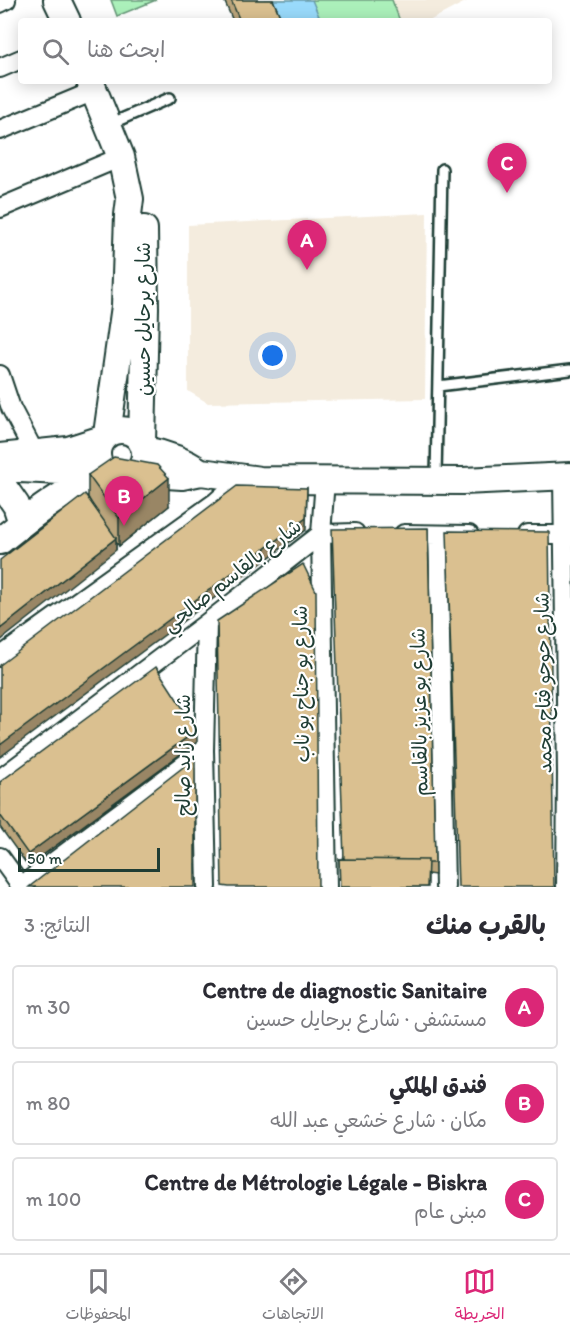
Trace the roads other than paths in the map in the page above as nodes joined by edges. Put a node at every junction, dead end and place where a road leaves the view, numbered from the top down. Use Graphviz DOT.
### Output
graph roads {
  1 [pos="6,0"];
  2 [pos="0,3"];
  3 [pos="18,60"];
  4 [pos="0,68"];
  5 [pos="92,86"];
  6 [pos="170,98"];
  7 [pos="108,125"];
  8 [pos="0,130"];
  9 [pos="121,157"];
  10 [pos="442,169"];
  11 [pos="130,200"];
  12 [pos="0,208"];
  13 [pos="570,370"];
  14 [pos="0,375"];
  15 [pos="438,386"];
  16 [pos="6,408"];
  17 [pos="104,437"];
  18 [pos="34,452"];
  19 [pos="141,455"];
  20 [pos="0,457"];
  21 [pos="0,468"];
  22 [pos="104,470"];
  23 [pos="566,477"];
  24 [pos="243,478"];
  25 [pos="325,480"];
  26 [pos="436,481"];
  27 [pos="0,482"];
  28 [pos="22,523"];
  29 [pos="321,534"];
  30 [pos="438,535"];
  31 [pos="483,535"];
  32 [pos="506,535"];
  33 [pos="567,535"];
  34 [pos="0,542"];
  35 [pos="207,623"];
  36 [pos="0,657"];
  37 [pos="204,750"];
  38 [pos="569,773"];
  39 [pos="0,779"];
  40 [pos="0,857"];
  41 [pos="20,886"];
  42 [pos="207,887"];
  43 [pos="327,887"];
  44 [pos="445,887"];
  45 [pos="566,887"];
  1 -- 2 [label="street"];
  3 -- 4 [label="street"];
  5 -- 7 [label="street, شارع برحايل حسين"];
  5 -- 8 [label="street"];
  6 -- 7 [label="lane"];
  7 -- 9 [label="street, شارع برحايل حسين"];
  9 -- 11 [label="street, شارع برحايل حسين"];
  9 -- 12 [label="street"];
  10 -- 15 [label="lane"];
  11 -- 17 [label="street, شارع برحايل حسين"];
  11 -- 19 [label="street, شارع برحايل حسين"];
  13 -- 15 [label="lane"];
  14 -- 16 [label="street"];
  15 -- 26 [label="lane"];
  16 -- 18 [label="street"];
  17 -- 18 [label="street"];
  17 -- 19 [label="street"];
  17 -- 22 [label="street"];
  18 -- 20 [label="street"];
  19 -- 22 [label="street"];
  19 -- 24 [label="street"];
  21 -- 22 [label="street"];
  22 -- 28 [label="street"];
  23 -- 26 [label="street"];
  23 -- 33 [label="street, شارع حوحو فتاح محمد"];
  24 -- 25 [label="street"];
  24 -- 36 [label="street"];
  25 -- 26 [label="street"];
  25 -- 29 [label="street, شارع بو جناح بو ناب"];
  27 -- 28 [label="street"];
  28 -- 34 [label="street"];
  29 -- 30 [label="street, شارع بالقاسم صالحي"];
  29 -- 35 [label="street, شارع بالقاسم صالحي"];
  29 -- 43 [label="street, شارع بو جناح بو ناب"];
  30 -- 31 [label="street, شارع بالقاسم صالحي"];
  30 -- 44 [label="street, شارع بو عزيز بالقاسم"];
  32 -- 33 [label="street"];
  33 -- 38 [label="street, شارع حوحو فتاح محمد"];
  35 -- 37 [label="street, شارع زايد صالح"];
  35 -- 39 [label="street, شارع بالقاسم صالحي"];
  37 -- 41 [label="street"];
  37 -- 42 [label="street, شارع زايد صالح"];
  38 -- 45 [label="street, شارع حوحو فتاح محمد"];
  40 -- 41 [label="street"];
}
